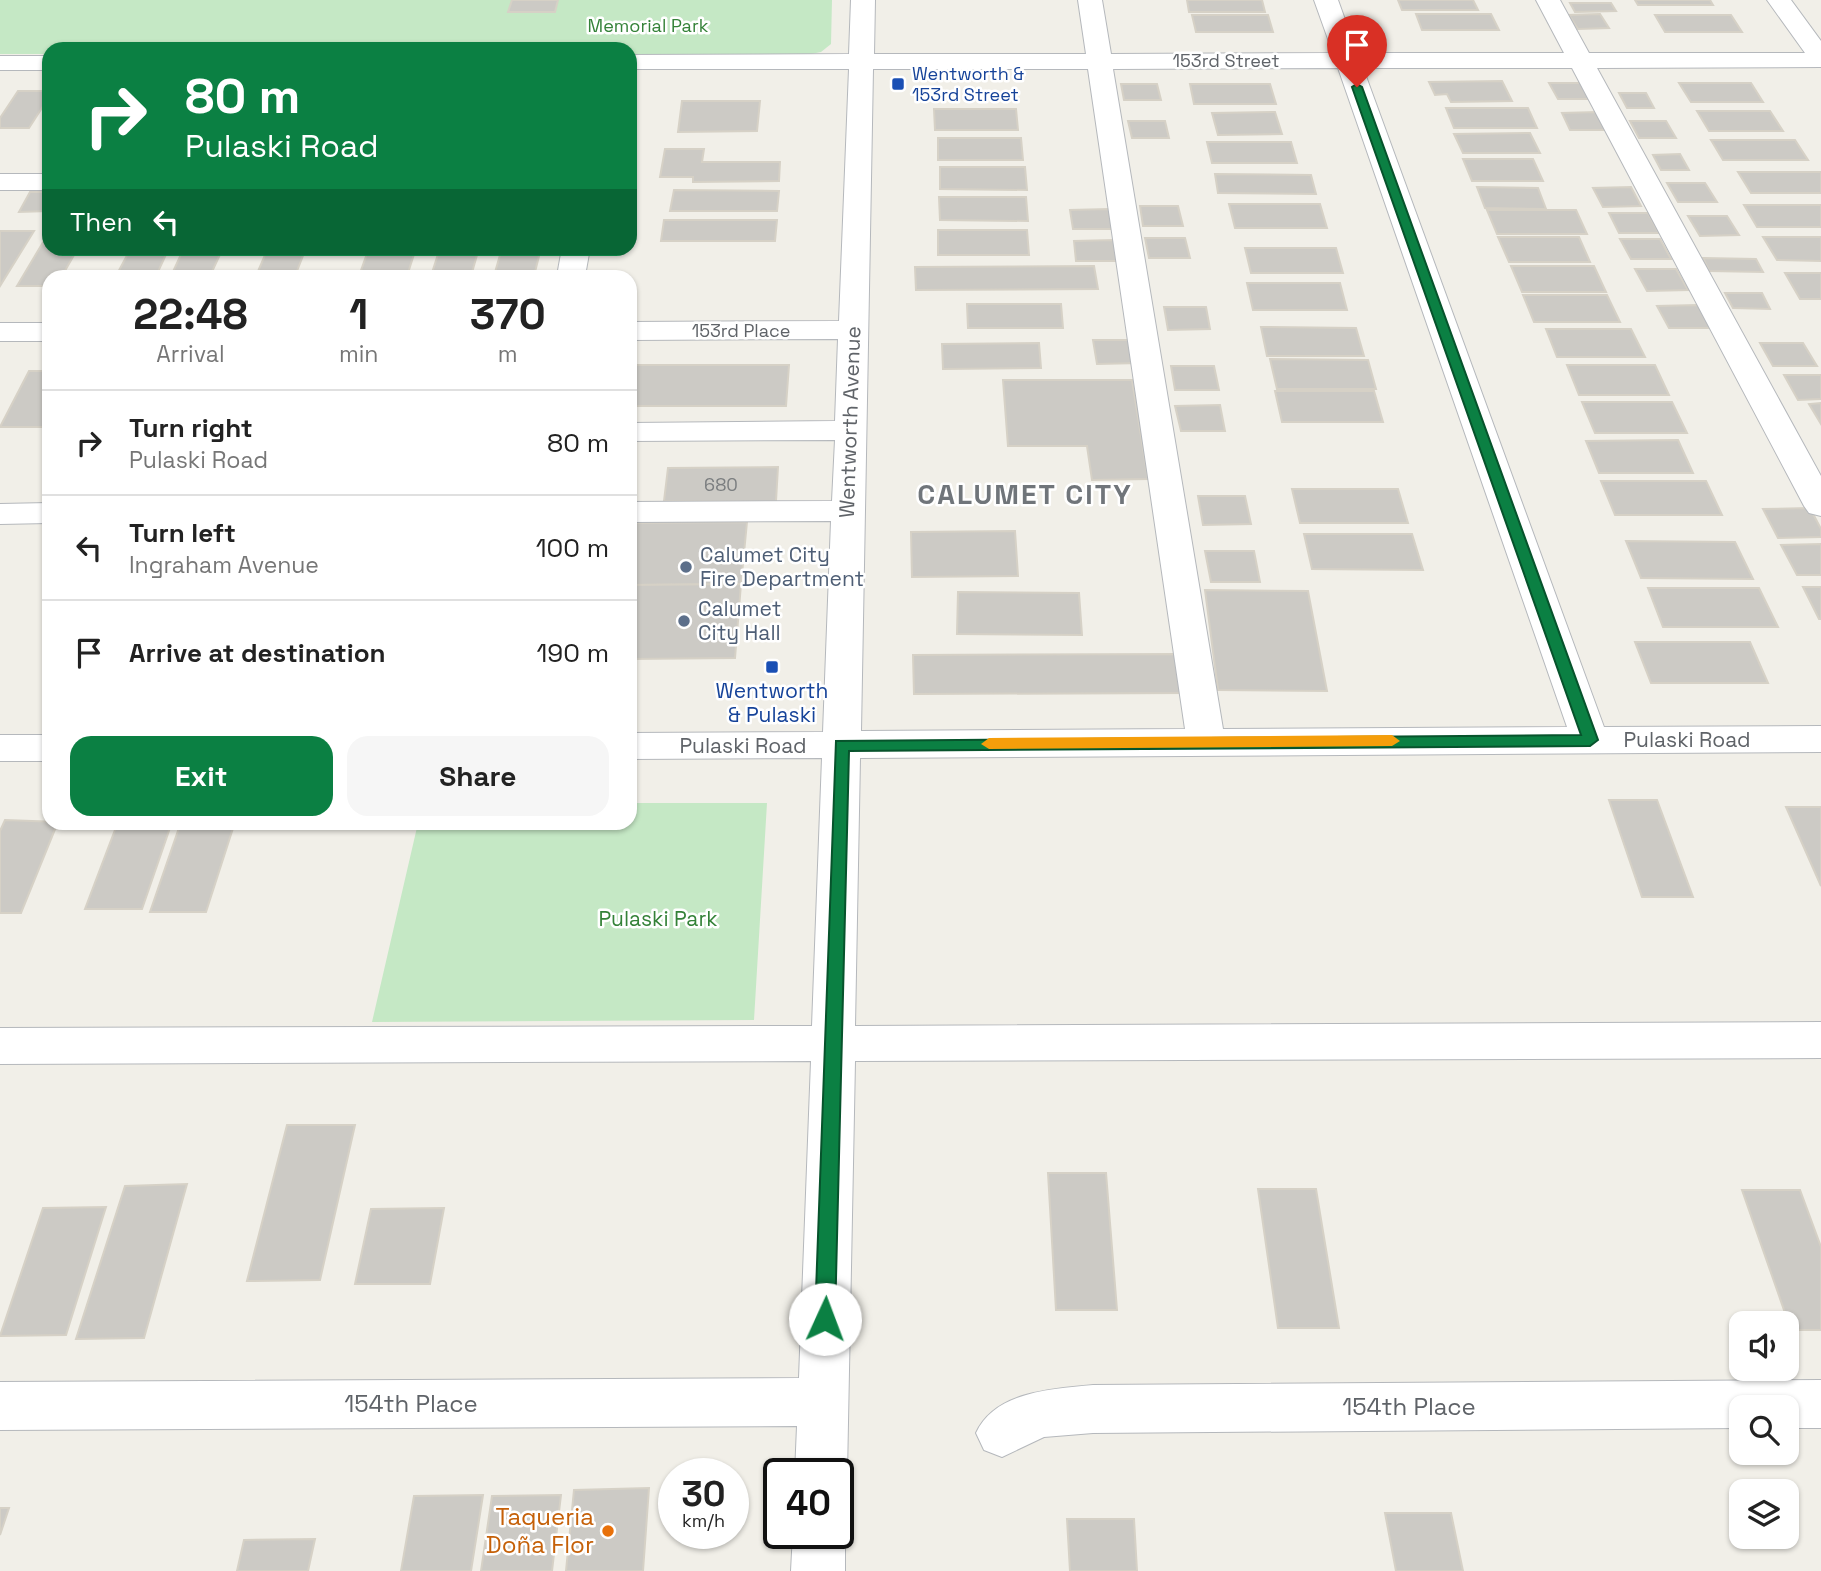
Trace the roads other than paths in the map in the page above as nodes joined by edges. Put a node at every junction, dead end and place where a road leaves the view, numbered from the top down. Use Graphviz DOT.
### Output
graph roads {
  1 [pos="863,0"];
  2 [pos="1090,0"];
  3 [pos="1326,0"];
  4 [pos="1548,0"];
  5 [pos="1779,0"];
  6 [pos="1821,59"];
  7 [pos="1580,60"];
  8 [pos="862,61"];
  9 [pos="1100,61"];
  10 [pos="1348,61"];
  11 [pos="637,62"];
  12 [pos="0,63"];
  13 [pos="42,63"];
  14 [pos="0,182"];
  15 [pos="42,182"];
  16 [pos="852,330"];
  17 [pos="637,331"];
  18 [pos="0,332"];
  19 [pos="42,332"];
  20 [pos="850,430"];
  21 [pos="637,432"];
  22 [pos="1821,506"];
  23 [pos="847,511"];
  24 [pos="637,512"];
  25 [pos="0,513"];
  26 [pos="42,513"];
  27 [pos="1821,739"];
  28 [pos="1590,740"];
  29 [pos="1206,741"];
  30 [pos="841,745"];
  31 [pos="637,746"];
  32 [pos="0,748"];
  33 [pos="42,748"];
  34 [pos="1821,1040"];
  35 [pos="833,1044"];
  36 [pos="0,1046"];
  37 [pos="823,1402"];
  38 [pos="1821,1404"];
  39 [pos="0,1406"];
  40 [pos="1002,1433"];
  41 [pos="821,1458"];
  42 [pos="819,1549"];
  43 [pos="818,1571"];
  1 -- 8 [label="street, Wentworth Avenue"];
  2 -- 9 [label="street"];
  3 -- 10 [label="street"];
  4 -- 7 [label="street"];
  5 -- 6 [label="street"];
  6 -- 7 [label="street, 153rd Street"];
  7 -- 10 [label="street, 153rd Street"];
  7 -- 22 [label="street"];
  8 -- 9 [label="street, 153rd Street"];
  8 -- 11 [label="street, 153rd Street"];
  8 -- 16 [label="street, Wentworth Avenue"];
  9 -- 10 [label="street, 153rd Street"];
  9 -- 29 [label="street"];
  10 -- 28 [label="street"];
  12 -- 13 [label="street"];
  14 -- 15 [label="street"];
  16 -- 17 [label="street, 153rd Place"];
  16 -- 20 [label="street, Wentworth Avenue"];
  18 -- 19 [label="street"];
  20 -- 21 [label="street"];
  20 -- 23 [label="street, Wentworth Avenue"];
  23 -- 24 [label="street"];
  23 -- 30 [label="street, Wentworth Avenue"];
  25 -- 26 [label="street"];
  27 -- 28 [label="street, Pulaski Road"];
  28 -- 29 [label="street, Pulaski Road"];
  29 -- 30 [label="street, Pulaski Road"];
  30 -- 31 [label="street, Pulaski Road"];
  30 -- 35 [label="street, Wentworth Avenue"];
  32 -- 33 [label="street"];
  34 -- 35 [label="street"];
  35 -- 36 [label="street"];
  35 -- 37 [label="street, Wentworth Avenue"];
  37 -- 39 [label="street, 154th Place"];
  37 -- 41 [label="street, Wentworth Avenue"];
  38 -- 40 [label="street, 154th Place"];
  42 -- 43 [label="street"];
}
